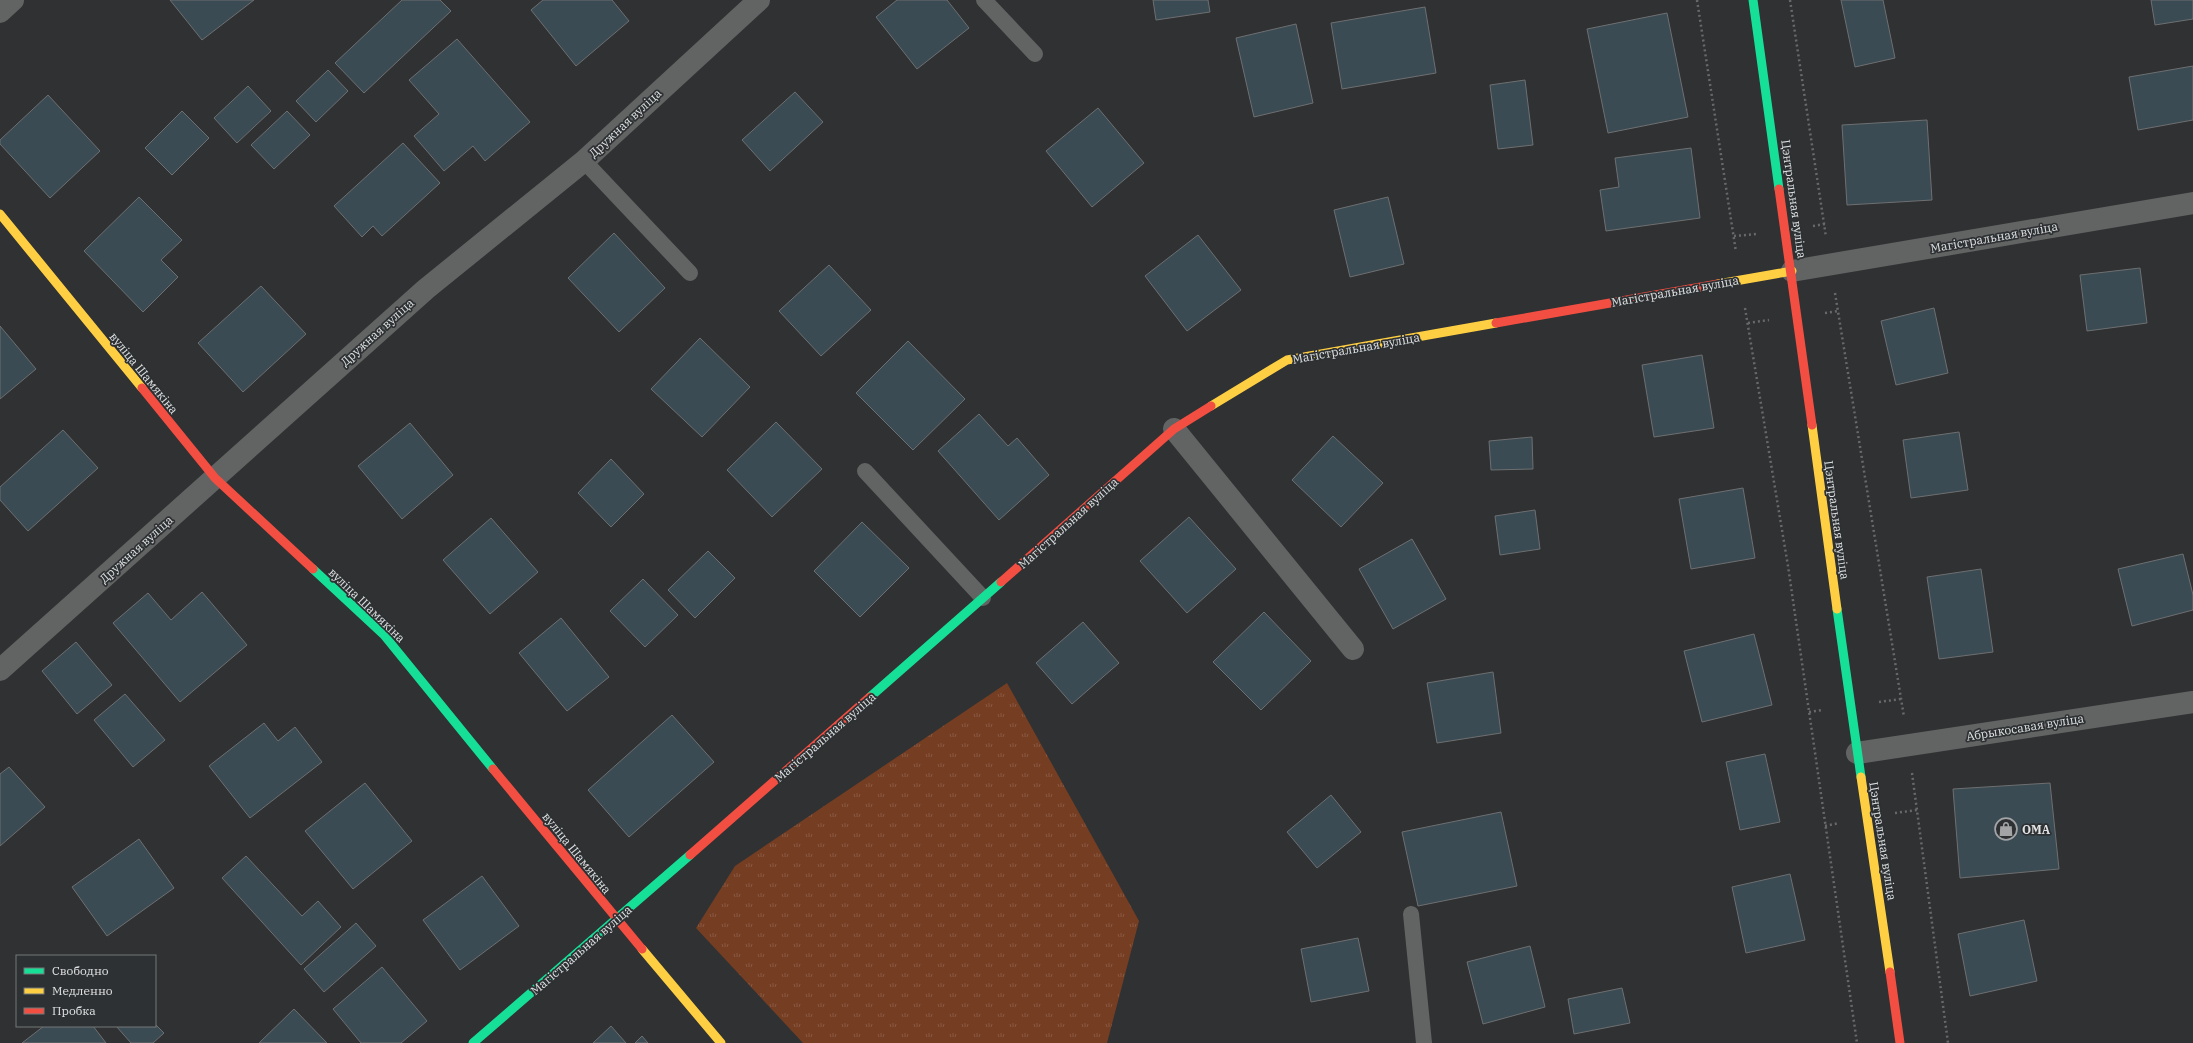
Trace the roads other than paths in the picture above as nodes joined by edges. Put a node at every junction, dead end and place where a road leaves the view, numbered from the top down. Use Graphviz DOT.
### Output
graph roads {
  1 [pos="13,0"];
  2 [pos="758,0"];
  3 [pos="984,0"];
  4 [pos="1753,0"];
  5 [pos="0,12"];
  6 [pos="1035,54"];
  7 [pos="584,161"];
  8 [pos="2193,203"];
  9 [pos="0,214"];
  10 [pos="1792,271"];
  11 [pos="690,273"];
  12 [pos="1174,429"];
  13 [pos="865,471"];
  14 [pos="215,478"];
  15 [pos="983,598"];
  16 [pos="1353,649"];
  17 [pos="0,670"];
  18 [pos="2193,702"];
  19 [pos="1857,753"];
  20 [pos="1411,914"];
  21 [pos="617,920"];
  22 [pos="473,1043"];
  23 [pos="721,1043"];
  24 [pos="1424,1043"];
  25 [pos="1900,1043"];
  1 -- 5 [label="street"];
  2 -- 7 [label="street, Дружная вуліца"];
  3 -- 6 [label="lane"];
  4 -- 10 [label="street, Цэнтральная вуліца"];
  7 -- 11 [label="lane"];
  7 -- 14 [label="street, Дружная вуліца"];
  8 -- 10 [label="street, Магістральная вуліца"];
  9 -- 14 [label="street, вуліца Шамякіна"];
  10 -- 12 [label="street, Магістральная вуліца"];
  10 -- 19 [label="street, Цэнтральная вуліца"];
  12 -- 15 [label="street, Магістральная вуліца"];
  12 -- 16 [label="street"];
  13 -- 15 [label="lane"];
  14 -- 17 [label="street, Дружная вуліца"];
  14 -- 21 [label="street, вуліца Шамякіна"];
  15 -- 21 [label="street, Магістральная вуліца"];
  18 -- 19 [label="street, Абрыкосавая вуліца"];
  19 -- 25 [label="street, Цэнтральная вуліца"];
  20 -- 24 [label="lane"];
  21 -- 22 [label="street, Магістральная вуліца"];
  21 -- 23 [label="street, вуліца Шамякіна"];
}
